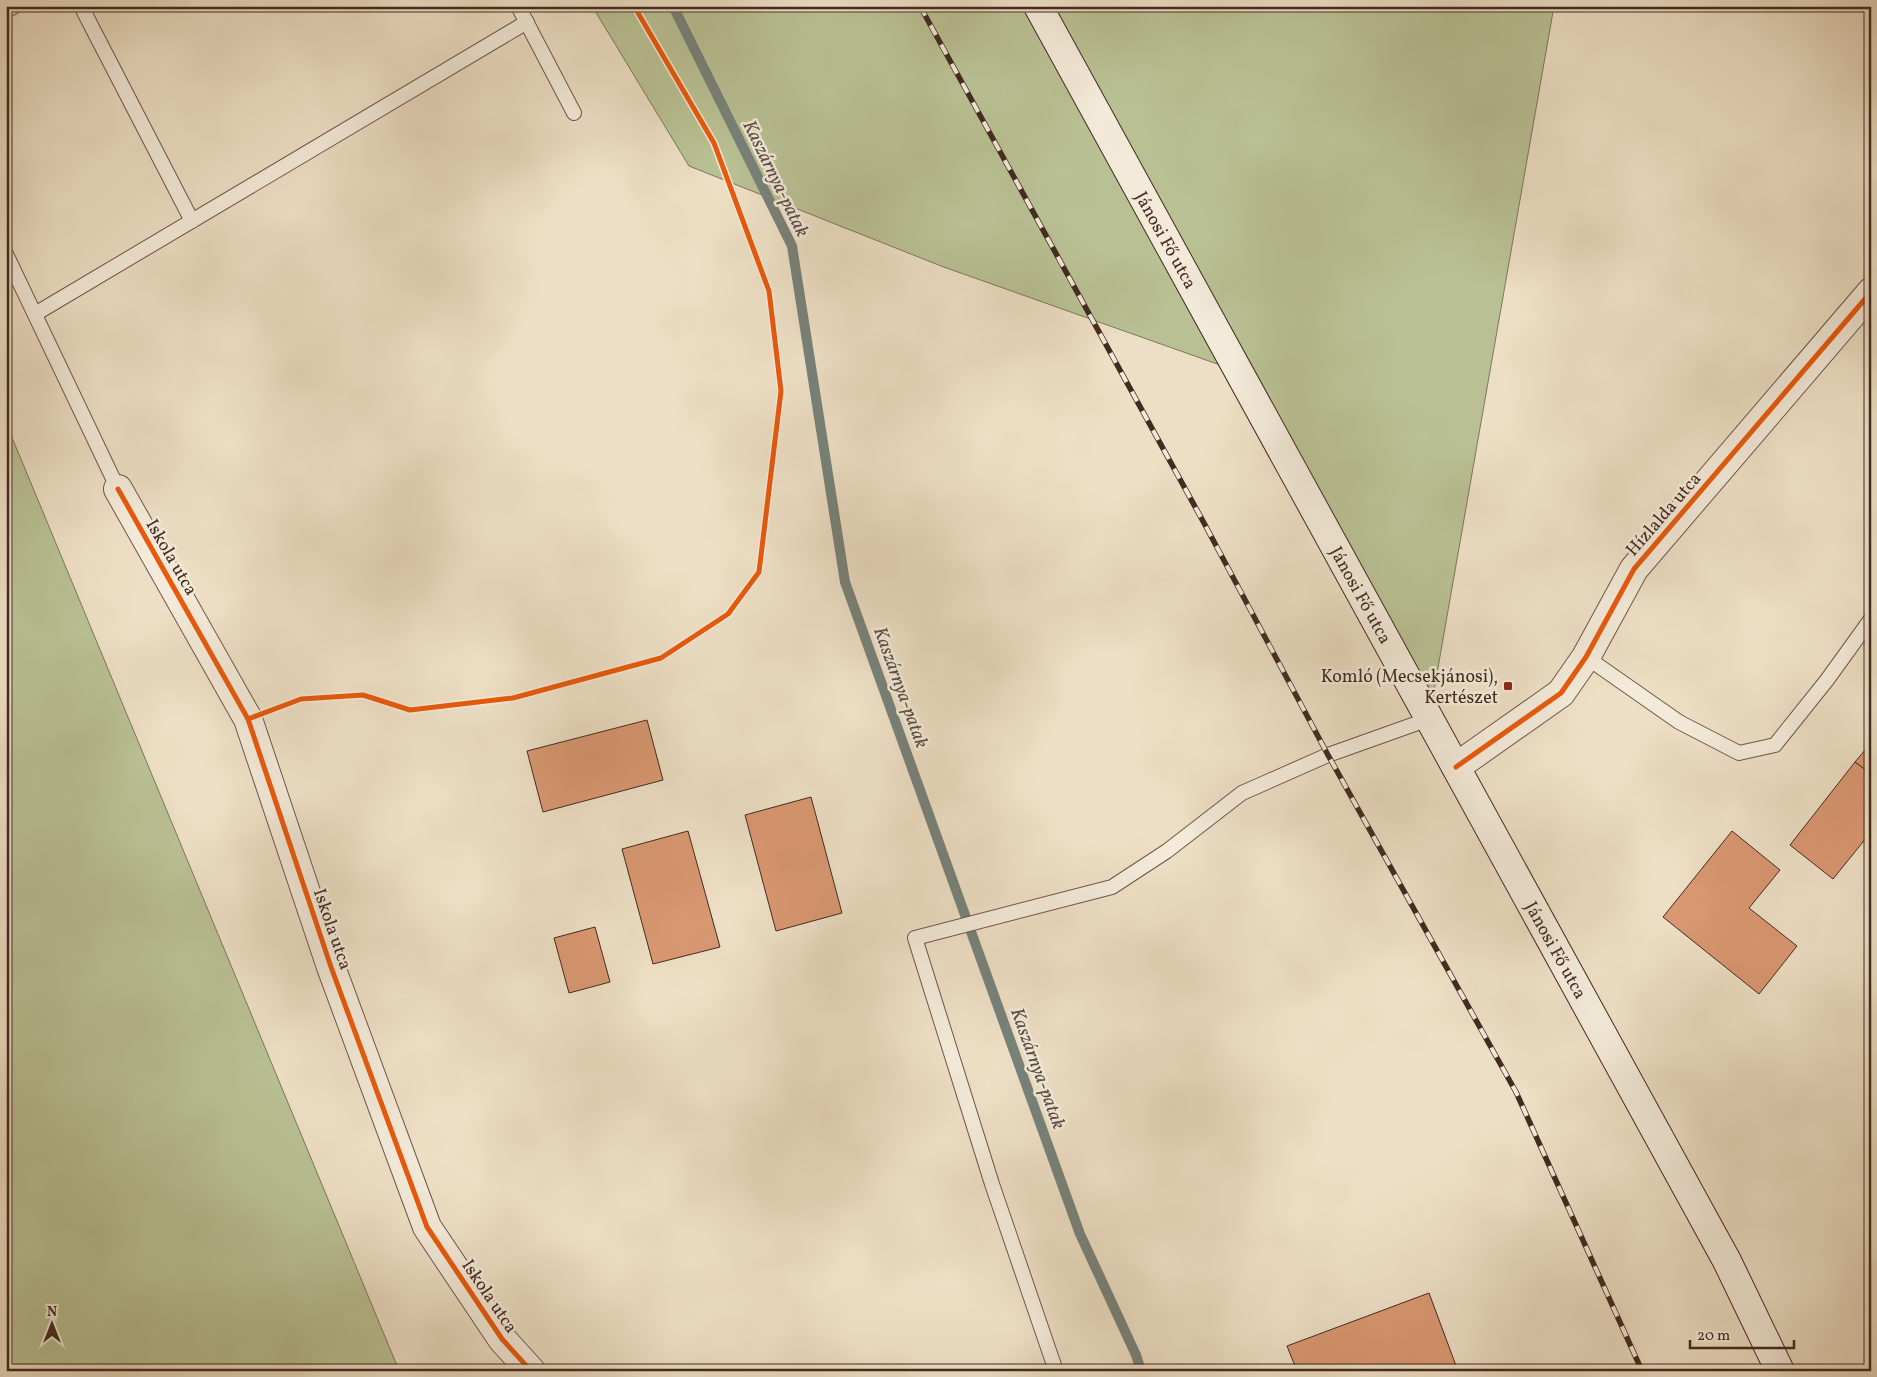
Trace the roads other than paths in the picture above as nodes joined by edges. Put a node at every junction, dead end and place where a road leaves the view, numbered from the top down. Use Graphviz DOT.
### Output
graph roads {
  1 [pos="14,6"];
  2 [pos="80,6"];
  3 [pos="518,6"];
  4 [pos="1038,6"];
  5 [pos="6,11"];
  6 [pos="527,22"];
  7 [pos="574,113"];
  8 [pos="192,221"];
  9 [pos="6,254"];
  10 [pos="1871,292"];
  11 [pos="35,314"];
  12 [pos="118,489"];
  13 [pos="1871,619"];
  14 [pos="1586,657"];
  15 [pos="1429,719"];
  16 [pos="1456,767"];
  17 [pos="531,1371"];
  18 [pos="1056,1371"];
  19 [pos="1780,1371"];
  1 -- 5 [label="lane"];
  2 -- 8 [label="lane"];
  3 -- 6 [label="lane"];
  4 -- 15 [label="street, Jánosi Fő utca"];
  6 -- 7 [label="lane"];
  6 -- 8 [label="lane"];
  8 -- 11 [label="lane"];
  9 -- 11 [label="lane"];
  10 -- 14 [label="street, Hízlalda utca"];
  11 -- 12 [label="lane"];
  12 -- 17 [label="street, Iskola utca"];
  13 -- 14 [label="lane"];
  14 -- 16 [label="street, Hízlalda utca"];
  15 -- 16 [label="street, Jánosi Fő utca"];
  15 -- 18 [label="lane"];
  16 -- 19 [label="street, Jánosi Fő utca"];
}
